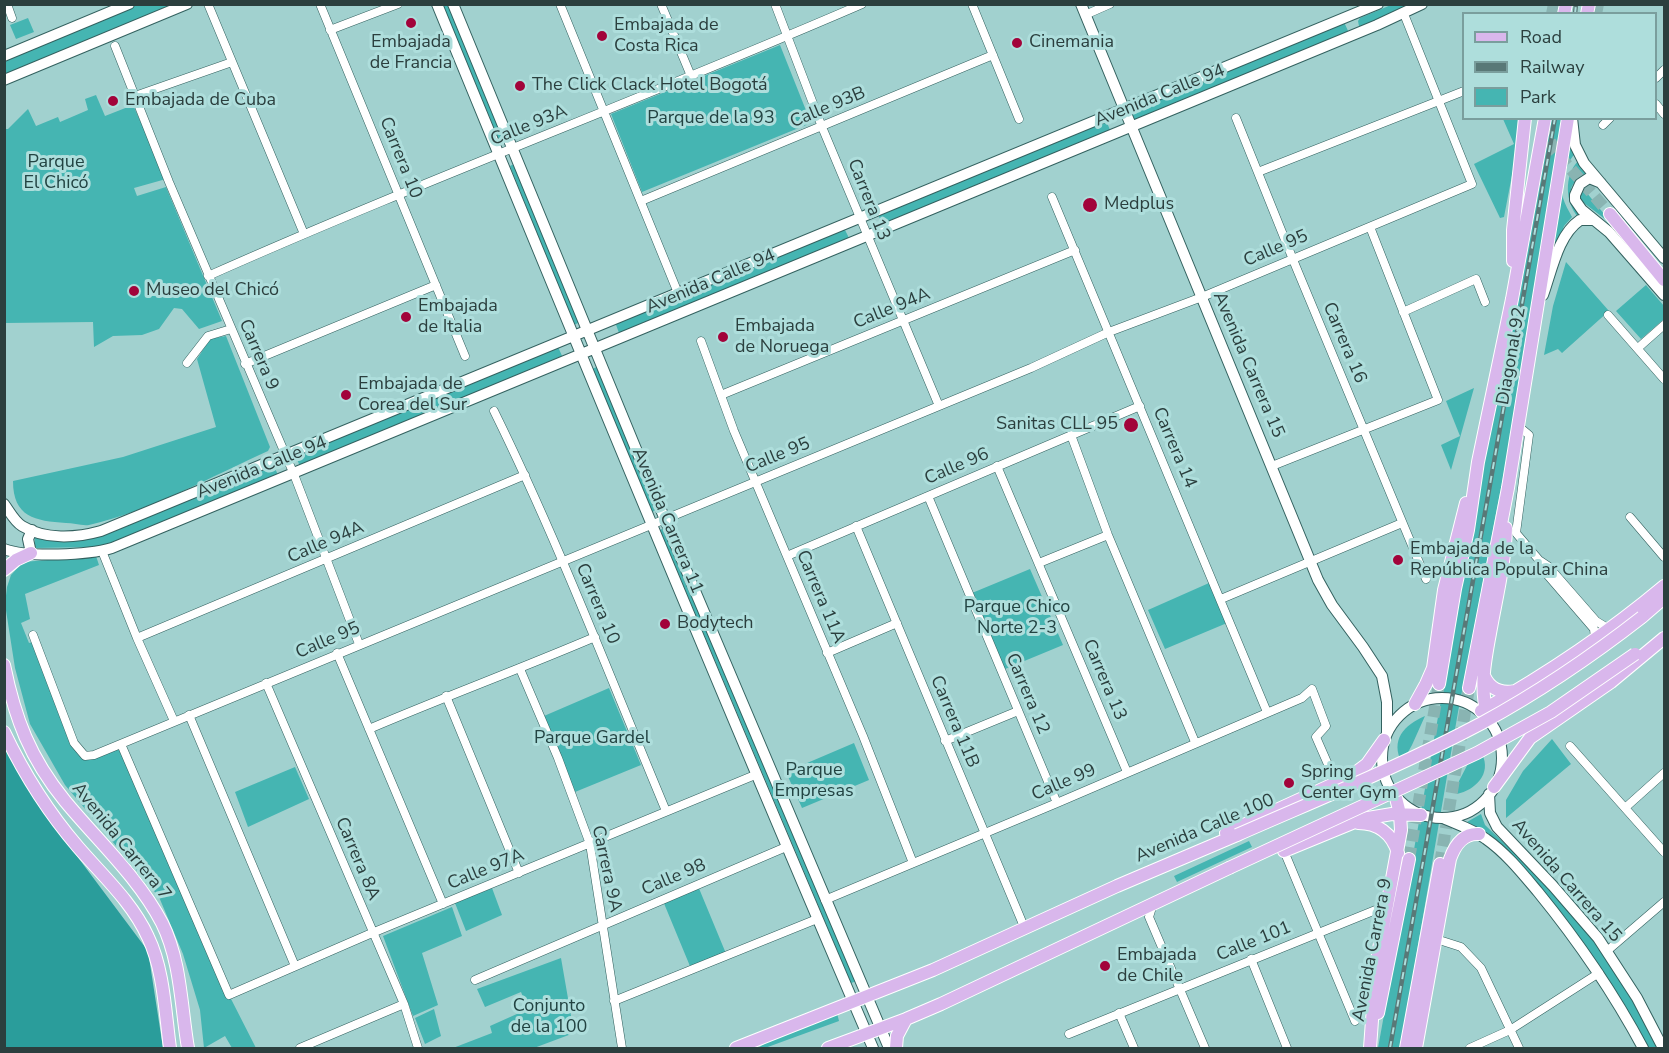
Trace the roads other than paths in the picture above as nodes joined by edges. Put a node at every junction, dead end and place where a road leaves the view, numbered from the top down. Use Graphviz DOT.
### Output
graph roads {
  1 [pos="7,4"];
  2 [pos="129,4"];
  3 [pos="187,4"];
  4 [pos="208,4"];
  5 [pos="320,4"];
  6 [pos="398,4"];
  7 [pos="436,4"];
  8 [pos="453,4"];
  9 [pos="560,4"];
  10 [pos="661,4"];
  11 [pos="775,4"];
  12 [pos="862,4"];
  13 [pos="972,4"];
  14 [pos="1110,4"];
  15 [pos="1378,4"];
  16 [pos="1422,4"];
  17 [pos="1083,10"];
  18 [pos="1355,13"];
  19 [pos="1404,14"];
  20 [pos="12,18"];
  21 [pos="330,30"];
  22 [pos="1360,32"];
  23 [pos="788,36"];
  24 [pos="115,46"];
  25 [pos="993,55"];
  26 [pos="4,56"];
  27 [pos="232,62"];
  28 [pos="691,76"];
  29 [pos="4,80"];
  30 [pos="1462,92"];
  31 [pos="135,96"];
  32 [pos="1439,100"];
  33 [pos="1124,108"];
  34 [pos="604,112"];
  35 [pos="1236,117"];
  36 [pos="1020,119"];
  37 [pos="1526,120"];
  38 [pos="1545,120"];
  39 [pos="1570,120"];
  40 [pos="1570,120"];
  41 [pos="1608,120"];
  42 [pos="1603,125"];
  43 [pos="1131,126"];
  44 [pos="822,127"];
  45 [pos="514,149"];
  46 [pos="499,155"];
  47 [pos="1258,172"];
  48 [pos="1601,183"];
  49 [pos="398,194"];
  50 [pos="1052,196"];
  51 [pos="641,201"];
  52 [pos="1610,214"];
  53 [pos="860,218"];
  54 [pos="1594,220"];
  55 [pos="1370,226"];
  56 [pos="304,234"];
  57 [pos="867,235"];
  58 [pos="1075,250"];
  59 [pos="1665,258"];
  60 [pos="1293,259"];
  61 [pos="208,276"];
  62 [pos="1665,279"];
  63 [pos="436,285"];
  64 [pos="678,293"];
  65 [pos="1665,295"];
  66 [pos="1202,297"];
  67 [pos="1512,299"];
  68 [pos="1485,302"];
  69 [pos="1539,303"];
  70 [pos="1403,312"];
  71 [pos="1608,315"];
  72 [pos="903,321"];
  73 [pos="1665,325"];
  74 [pos="231,329"];
  75 [pos="586,331"];
  76 [pos="1109,332"];
  77 [pos="573,337"];
  78 [pos="701,341"];
  79 [pos="1638,348"];
  80 [pos="594,349"];
  81 [pos="580,354"];
  82 [pos="465,356"];
  83 [pos="187,363"];
  84 [pos="245,364"];
  85 [pos="1664,379"];
  86 [pos="721,395"];
  87 [pos="939,406"];
  88 [pos="1140,406"];
  89 [pos="494,411"];
  90 [pos="1517,426"];
  91 [pos="1364,429"];
  92 [pos="1071,435"];
  93 [pos="285,456"];
  94 [pos="1478,462"];
  95 [pos="997,466"];
  96 [pos="1272,466"];
  97 [pos="293,474"];
  98 [pos="525,475"];
  99 [pos="756,481"];
  100 [pos="1508,488"];
  101 [pos="928,496"];
  102 [pos="4,504"];
  103 [pos="1630,517"];
  104 [pos="665,519"];
  105 [pos="1402,523"];
  106 [pos="651,525"];
  107 [pos="856,526"];
  108 [pos="32,530"];
  109 [pos="1516,533"];
  110 [pos="1108,535"];
  111 [pos="4,549"];
  112 [pos="1506,549"];
  113 [pos="102,550"];
  114 [pos="31,554"];
  115 [pos="787,556"];
  116 [pos="1665,557"];
  117 [pos="327,558"];
  118 [pos="1539,560"];
  119 [pos="562,561"];
  120 [pos="1311,561"];
  121 [pos="1039,563"];
  122 [pos="4,570"];
  123 [pos="1426,579"];
  124 [pos="1665,586"];
  125 [pos="1665,598"];
  126 [pos="1221,599"];
  127 [pos="897,623"];
  128 [pos="1609,629"];
  129 [pos="33,635"];
  130 [pos="1665,636"];
  131 [pos="595,637"];
  132 [pos="137,638"];
  133 [pos="1595,639"];
  134 [pos="359,644"];
  135 [pos="827,652"];
  136 [pos="337,653"];
  137 [pos="4,665"];
  138 [pos="520,669"];
  139 [pos="1483,673"];
  140 [pos="266,683"];
  141 [pos="1439,684"];
  142 [pos="1469,688"];
  143 [pos="1521,688"];
  144 [pos="446,696"];
  145 [pos="1415,704"];
  146 [pos="1018,711"];
  147 [pos="1267,712"];
  148 [pos="1485,713"];
  149 [pos="189,715"];
  150 [pos="174,721"];
  151 [pos="369,729"];
  152 [pos="4,732"];
  153 [pos="1386,736"];
  154 [pos="945,741"];
  155 [pos="1195,742"];
  156 [pos="121,744"];
  157 [pos="1570,746"];
  158 [pos="1329,769"];
  159 [pos="1127,772"];
  160 [pos="1665,773"];
  161 [pos="755,775"];
  162 [pos="1492,791"];
  163 [pos="1396,798"];
  164 [pos="1057,803"];
  165 [pos="1625,808"];
  166 [pos="666,811"];
  167 [pos="1400,814"];
  168 [pos="1422,814"];
  169 [pos="1442,818"];
  170 [pos="1350,824"];
  171 [pos="984,834"];
  172 [pos="1479,834"];
  173 [pos="590,844"];
  174 [pos="786,847"];
  175 [pos="1284,851"];
  176 [pos="1665,852"];
  177 [pos="1404,856"];
  178 [pos="913,863"];
  179 [pos="1440,864"];
  180 [pos="519,873"];
  181 [pos="1118,886"];
  182 [pos="825,900"];
  183 [pos="1665,902"];
  184 [pos="443,904"];
  185 [pos="1383,907"];
  186 [pos="1149,910"];
  187 [pos="817,919"];
  188 [pos="602,925"];
  189 [pos="1025,929"];
  190 [pos="1318,932"];
  191 [pos="372,933"];
  192 [pos="1436,939"];
  193 [pos="1607,951"];
  194 [pos="1251,959"];
  195 [pos="295,966"];
  196 [pos="1599,973"];
  197 [pos="475,980"];
  198 [pos="1179,989"];
  199 [pos="866,997"];
  200 [pos="614,1001"];
  201 [pos="853,1002"];
  202 [pos="404,1004"];
  203 [pos="1119,1013"];
  204 [pos="906,1019"];
  205 [pos="1355,1021"];
  206 [pos="880,1029"];
  207 [pos="1510,1030"];
  208 [pos="867,1034"];
  209 [pos="1069,1034"];
  210 [pos="834,1046"];
  211 [pos="170,1048"];
  212 [pos="188,1048"];
  213 [pos="300,1048"];
  214 [pos="418,1048"];
  215 [pos="622,1048"];
  216 [pos="736,1048"];
  217 [pos="854,1048"];
  218 [pos="873,1048"];
  219 [pos="889,1048"];
  220 [pos="896,1048"];
  221 [pos="1134,1048"];
  222 [pos="1205,1048"];
  223 [pos="1287,1048"];
  224 [pos="1371,1048"];
  225 [pos="1406,1048"];
  226 [pos="1416,1048"];
  227 [pos="1470,1048"];
  228 [pos="1519,1048"];
  229 [pos="1642,1048"];
  230 [pos="1664,1048"];
  1 -- 20 [label="street"];
  2 -- 26 [label="main road"];
  3 -- 29 [label="main road"];
  4 -- 27 [label="street"];
  5 -- 21 [label="street, Carrera 10"];
  6 -- 21 [label="street"];
  7 -- 46 [label="main road, Avenida Carrera 11"];
  8 -- 45 [label="main road, Avenida Carrera 11"];
  9 -- 34 [label="street"];
  10 -- 28 [label="street"];
  11 -- 23 [label="street, Carrera 13"];
  12 -- 23 [label="street, Calle 93A"];
  13 -- 25 [label="street"];
  14 -- 17 [label="street"];
  15 -- 18 [label="main road, Avenida Calle 94"];
  16 -- 19 [label="main road, Avenida Calle 94"];
  17 -- 33 [label="main road, Avenida Carrera 15"];
  18 -- 22 [label="main road"];
  18 -- 33 [label="main road, Avenida Calle 94"];
  19 -- 22 [label="main road, Avenida Calle 94"];
  19 -- 32 [label="street"];
  21 -- 49 [label="street, Carrera 10"];
  22 -- 43 [label="main road, Avenida Calle 94"];
  23 -- 28 [label="street, Calle 93A"];
  23 -- 44 [label="street, Carrera 13"];
  24 -- 31 [label="street, Carrera 9"];
  25 -- 36 [label="street"];
  25 -- 44 [label="street, Calle 93B"];
  27 -- 31 [label="street"];
  27 -- 56 [label="street"];
  28 -- 34 [label="street, Calle 93A"];
  30 -- 32 [label="street"];
  31 -- 61 [label="street, Carrera 9"];
  32 -- 47 [label="street"];
  32 -- 55 [label="street, Calle 95"];
  33 -- 43 [label="main road, Avenida Carrera 15"];
  33 -- 53 [label="main road, Avenida Calle 94"];
  34 -- 45 [label="street, Calle 93A"];
  34 -- 51 [label="street"];
  35 -- 47 [label="street, Carrera 16"];
  37 -- 67 [label="main road"];
  38 -- 67 [label="main road, Diagonal 92"];
  39 -- 48 [label="main road"];
  40 -- 69 [label="main road, Diagonal 92"];
  41 -- 42 [label="street"];
  43 -- 57 [label="main road, Avenida Calle 94"];
  43 -- 66 [label="main road, Avenida Carrera 15"];
  44 -- 51 [label="street, Calle 93B"];
  44 -- 53 [label="street, Carrera 13"];
  45 -- 46 [label="street, Calle 93A"];
  45 -- 75 [label="main road, Avenida Carrera 11"];
  46 -- 49 [label="street, Calle 93A"];
  46 -- 77 [label="main road, Avenida Carrera 11"];
  47 -- 60 [label="street, Carrera 16"];
  48 -- 54 [label="main road"];
  48 -- 59 [label="main road"];
  49 -- 56 [label="street, Calle 93A"];
  49 -- 63 [label="street, Carrera 10"];
  50 -- 58 [label="street, Carrera 14"];
  51 -- 64 [label="street"];
  52 -- 62 [label="main road"];
  53 -- 57 [label="street, Carrera 13"];
  53 -- 64 [label="main road, Avenida Calle 94"];
  54 -- 65 [label="main road"];
  54 -- 69 [label="main road"];
  55 -- 60 [label="street, Calle 95"];
  55 -- 70 [label="street"];
  56 -- 61 [label="street, Calle 93A"];
  57 -- 72 [label="street, Carrera 13"];
  57 -- 80 [label="main road, Avenida Calle 94"];
  58 -- 72 [label="street, Calle 94A"];
  58 -- 76 [label="street, Carrera 14"];
  60 -- 66 [label="street, Calle 95"];
  60 -- 91 [label="street, Carrera 16"];
  61 -- 74 [label="street, Carrera 9"];
  63 -- 82 [label="street, Carrera 10"];
  63 -- 84 [label="street"];
  64 -- 75 [label="main road, Avenida Calle 94"];
  66 -- 76 [label="street, Calle 95"];
  66 -- 96 [label="main road, Avenida Carrera 15"];
  67 -- 94 [label="main road, Diagonal 92"];
  68 -- 70 [label="street"];
  69 -- 90 [label="main road, Diagonal 92"];
  70 -- 91 [label="street"];
  71 -- 79 [label="street"];
  72 -- 86 [label="street, Calle 94A"];
  72 -- 87 [label="street, Carrera 13"];
  73 -- 79 [label="street"];
  74 -- 83 [label="street"];
  74 -- 84 [label="street, Carrera 9"];
  75 -- 77 [label="main road, Avenida Calle 94"];
  75 -- 80 [label="main road, Avenida Carrera 11"];
  76 -- 87 [label="street, Calle 95"];
  76 -- 88 [label="street, Carrera 14"];
  77 -- 81 [label="main road, Avenida Carrera 11"];
  77 -- 93 [label="main road, Avenida Calle 94"];
  78 -- 86 [label="street, Carrera 11A"];
  79 -- 85 [label="street"];
  80 -- 81 [label="main road, Avenida Calle 94"];
  80 -- 104 [label="main road, Avenida Carrera 11"];
  81 -- 97 [label="main road, Avenida Calle 94"];
  81 -- 106 [label="main road, Avenida Carrera 11"];
  84 -- 93 [label="street, Carrera 9"];
  86 -- 99 [label="street, Carrera 11A"];
  87 -- 99 [label="street, Calle 95"];
  88 -- 92 [label="street, Calle 96"];
  88 -- 126 [label="street, Carrera 14"];
  89 -- 98 [label="street, Carrera 10"];
  90 -- 100 [label="main road, Diagonal 92"];
  90 -- 109 [label="street"];
  91 -- 96 [label="street"];
  91 -- 105 [label="street, Carrera 16"];
  92 -- 95 [label="street, Calle 96"];
  92 -- 110 [label="street"];
  93 -- 97 [label="street, Carrera 9"];
  93 -- 108 [label="main road, Avenida Calle 94"];
  94 -- 141 [label="main road, Diagonal 92"];
  94 -- 145 [label="main road"];
  95 -- 101 [label="street, Calle 96"];
  95 -- 121 [label="street, Carrera 13"];
  96 -- 120 [label="main road, Avenida Carrera 15"];
  97 -- 113 [label="main road, Avenida Calle 94"];
  97 -- 117 [label="street, Carrera 9"];
  98 -- 117 [label="street, Calle 94A"];
  98 -- 119 [label="street, Carrera 10"];
  99 -- 104 [label="street, Calle 95"];
  99 -- 115 [label="street, Carrera 11A"];
  100 -- 112 [label="main road"];
  100 -- 142 [label="main road, Diagonal 92"];
  101 -- 107 [label="street, Calle 96"];
  101 -- 146 [label="street, Carrera 12"];
  102 -- 108 [label="main road, Avenida Calle 94"];
  103 -- 116 [label="street"];
  104 -- 106 [label="street, Calle 95"];
  104 -- 182 [label="main road, Avenida Carrera 11"];
  105 -- 120 [label="street"];
  105 -- 123 [label="street, Carrera 16"];
  106 -- 119 [label="street, Calle 95"];
  106 -- 161 [label="main road, Avenida Carrera 11"];
  107 -- 115 [label="street, Calle 96"];
  107 -- 127 [label="street, Carrera 11B"];
  108 -- 114 [label="main road"];
  109 -- 112 [label="main road"];
  109 -- 118 [label="street"];
  110 -- 121 [label="street"];
  110 -- 155 [label="street"];
  111 -- 114 [label="main road, Avenida Calle 94"];
  112 -- 139 [label="main road"];
  113 -- 114 [label="main road, Avenida Calle 94"];
  113 -- 132 [label="street"];
  114 -- 122 [label="main road"];
  115 -- 135 [label="street, Carrera 11A"];
  117 -- 132 [label="street, Calle 94A"];
  117 -- 134 [label="street, Carrera 9"];
  118 -- 128 [label="street"];
  118 -- 133 [label="street"];
  119 -- 131 [label="street, Carrera 10"];
  119 -- 134 [label="street, Calle 95"];
  120 -- 126 [label="street"];
  120 -- 153 [label="main road, Avenida Carrera 15"];
  121 -- 159 [label="street, Carrera 13"];
  124 -- 128 [label="main road"];
  125 -- 181 [label="main road, Avenida Calle 100, bridge"];
  126 -- 147 [label="street, Carrera 14"];
  127 -- 135 [label="street"];
  127 -- 154 [label="street, Carrera 11B"];
  128 -- 133 [label="main road"];
  129 -- 156 [label="street, Calle 95"];
  130 -- 162 [label="main road"];
  130 -- 186 [label="main road, bridge"];
  131 -- 138 [label="street"];
  131 -- 166 [label="street, Carrera 10"];
  132 -- 150 [label="street"];
  133 -- 143 [label="main road"];
  134 -- 136 [label="street, Calle 95"];
  135 -- 178 [label="street, Carrera 11A"];
  136 -- 140 [label="street, Calle 95"];
  136 -- 151 [label="street"];
  137 -- 212 [label="main road, Avenida Carrera 7"];
  138 -- 144 [label="street"];
  138 -- 173 [label="street, Carrera 9A"];
  139 -- 143 [label="main road"];
  139 -- 148 [label="main road"];
  140 -- 149 [label="street, Calle 95"];
  140 -- 191 [label="street, Carrera 8A"];
  143 -- 148 [label="main road"];
  144 -- 151 [label="street"];
  144 -- 180 [label="street"];
  145 -- 148 [label="main road"];
  145 -- 153 [label="main road"];
  146 -- 154 [label="street"];
  146 -- 164 [label="street, Carrera 12"];
  147 -- 155 [label="street, Calle 99"];
  147 -- 158 [label="street, Calle 99"];
  148 -- 162 [label="main road"];
  149 -- 150 [label="street, Calle 95"];
  149 -- 195 [label="street"];
  150 -- 156 [label="street, Calle 95"];
  151 -- 184 [label="street"];
  152 -- 211 [label="main road, Avenida Carrera 7"];
  153 -- 163 [label="main road"];
  153 -- 181 [label="main road"];
  154 -- 171 [label="street, Carrera 11B"];
  155 -- 159 [label="street, Calle 99"];
  156 -- 195 [label="street, Calle 97A"];
  157 -- 165 [label="street"];
  159 -- 164 [label="street, Calle 99"];
  160 -- 165 [label="street"];
  161 -- 166 [label="street, Calle 97A"];
  161 -- 174 [label="main road, Avenida Carrera 11"];
  162 -- 169 [label="main road"];
  162 -- 193 [label="main road, Avenida Carrera 15"];
  163 -- 167 [label="main road"];
  163 -- 168 [label="main road"];
  164 -- 171 [label="street, Calle 99"];
  165 -- 176 [label="street"];
  166 -- 173 [label="street, Calle 97A"];
  167 -- 168 [label="main road"];
  167 -- 170 [label="main road"];
  167 -- 177 [label="main road"];
  168 -- 169 [label="main road"];
  169 -- 172 [label="main road, Avenida Carrera 15"];
  170 -- 175 [label="main road"];
  170 -- 177 [label="main road"];
  171 -- 178 [label="street, Calle 99"];
  171 -- 189 [label="street, Carrera 11B"];
  172 -- 192 [label="main road"];
  172 -- 196 [label="main road, Avenida Carrera 15"];
  173 -- 180 [label="street, Calle 97A"];
  173 -- 188 [label="street, Carrera 9A"];
  174 -- 187 [label="main road, Avenida Carrera 11"];
  174 -- 188 [label="street, Calle 98"];
  175 -- 190 [label="street"];
  177 -- 224 [label="main road"];
  178 -- 182 [label="street, Calle 99"];
  179 -- 225 [label="main road"];
  180 -- 184 [label="street, Calle 97A"];
  181 -- 189 [label="main road, Avenida Calle 100"];
  182 -- 199 [label="main road, Avenida Carrera 11"];
  183 -- 193 [label="street"];
  184 -- 191 [label="street, Calle 97A"];
  185 -- 190 [label="street, Calle 101"];
  186 -- 198 [label="street"];
  186 -- 204 [label="main road"];
  187 -- 200 [label="street"];
  187 -- 201 [label="main road, Avenida Carrera 11"];
  188 -- 197 [label="street, Calle 98"];
  188 -- 200 [label="street, Carrera 9A"];
  189 -- 199 [label="main road, Avenida Calle 100"];
  190 -- 194 [label="street, Calle 101"];
  190 -- 205 [label="street"];
  191 -- 195 [label="street, Calle 97A"];
  191 -- 202 [label="street, Carrera 8A"];
  192 -- 207 [label="street"];
  192 -- 226 [label="main road"];
  193 -- 230 [label="main road, Avenida Carrera 15"];
  194 -- 198 [label="street, Calle 101"];
  194 -- 223 [label="street"];
  196 -- 207 [label="street"];
  196 -- 229 [label="main road, Avenida Carrera 15"];
  198 -- 203 [label="street, Calle 101"];
  198 -- 222 [label="street"];
  199 -- 201 [label="main road, Avenida Calle 100"];
  199 -- 206 [label="main road, Avenida Carrera 11"];
  200 -- 215 [label="street, Carrera 9A"];
  201 -- 208 [label="main road, Avenida Carrera 11"];
  201 -- 216 [label="main road, Avenida Calle 100"];
  202 -- 213 [label="street"];
  202 -- 214 [label="street, Carrera 8A"];
  203 -- 209 [label="street, Calle 101"];
  203 -- 221 [label="street"];
  204 -- 206 [label="main road"];
  204 -- 220 [label="main road"];
  206 -- 208 [label="main road"];
  206 -- 219 [label="main road, Avenida Carrera 11"];
  207 -- 227 [label="street"];
  207 -- 228 [label="street"];
  208 -- 210 [label="main road"];
  208 -- 218 [label="main road, Avenida Carrera 11"];
  210 -- 217 [label="main road"];
}
